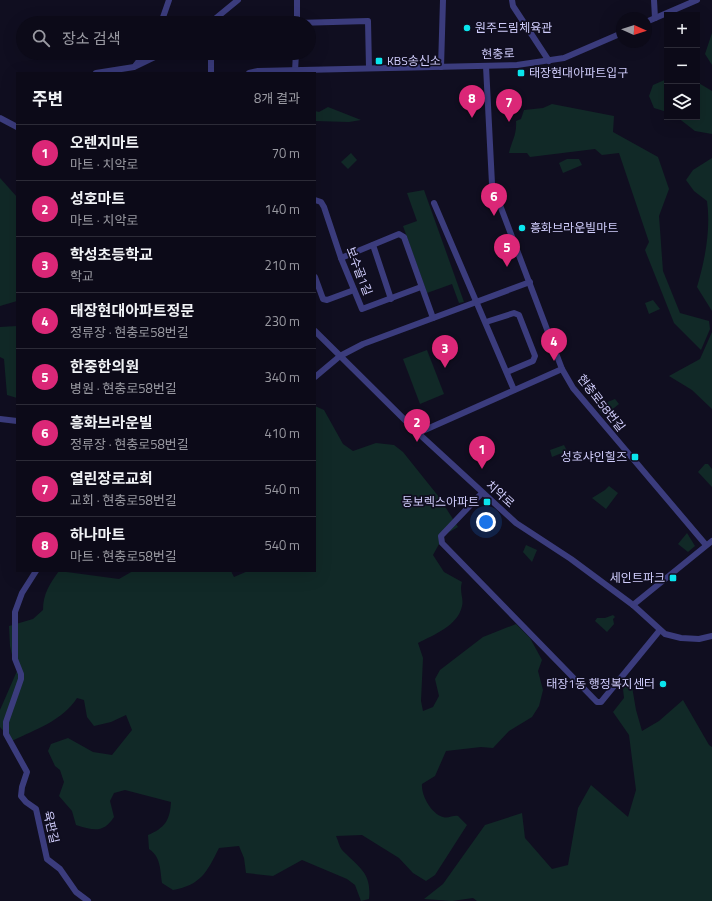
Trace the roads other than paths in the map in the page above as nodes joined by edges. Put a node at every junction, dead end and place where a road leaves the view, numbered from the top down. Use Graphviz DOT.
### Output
graph roads {
  1 [pos="169,0"];
  2 [pos="238,0"];
  3 [pos="297,0"];
  4 [pos="443,0"];
  5 [pos="512,0"];
  6 [pos="654,0"];
  7 [pos="697,0"];
  8 [pos="163,16"];
  9 [pos="219,16"];
  10 [pos="297,16"];
  11 [pos="656,18"];
  12 [pos="652,20"];
  13 [pos="316,22"];
  14 [pos="616,36"];
  15 [pos="140,60"];
  16 [pos="148,60"];
  17 [pos="211,60"];
  18 [pos="296,60"];
  19 [pos="549,62"];
  20 [pos="486,66"];
  21 [pos="134,67"];
  22 [pos="441,67"];
  23 [pos="369,68"];
  24 [pos="295,71"];
  25 [pos="99,72"];
  26 [pos="211,72"];
  27 [pos="254,72"];
  28 [pos="0,118"];
  29 [pos="16,126"];
  30 [pos="316,200"];
  31 [pos="434,203"];
  32 [pos="373,245"];
  33 [pos="341,258"];
  34 [pos="316,279"];
  35 [pos="530,282"];
  36 [pos="422,287"];
  37 [pos="354,290"];
  38 [pos="390,299"];
  39 [pos="477,302"];
  40 [pos="433,318"];
  41 [pos="486,322"];
  42 [pos="316,332"];
  43 [pos="340,356"];
  44 [pos="562,369"];
  45 [pos="507,372"];
  46 [pos="316,376"];
  47 [pos="514,390"];
  48 [pos="0,419"];
  49 [pos="16,422"];
  50 [pos="418,433"];
  51 [pos="482,493"];
  52 [pos="712,541"];
  53 [pos="706,545"];
  54 [pos="35,572"];
  55 [pos="633,605"];
  56 [pos="660,630"];
  57 [pos="712,636"];
  58 [pos="88,901"];
  1 -- 8 [label="street"];
  2 -- 9 [label="street"];
  3 -- 10 [label="street"];
  4 -- 22 [label="street"];
  5 -- 19 [label="street"];
  6 -- 11 [label="street"];
  7 -- 11 [label="street"];
  11 -- 12 [label="street"];
  13 -- 23 [label="street"];
  14 -- 19 [label="street, 현충로"];
  15 -- 21 [label="street"];
  16 -- 21 [label="street"];
  17 -- 26 [label="street"];
  18 -- 24 [label="street"];
  19 -- 20 [label="street, 현충로"];
  20 -- 22 [label="street, 현충로"];
  20 -- 35 [label="street, 현충로58번길"];
  21 -- 25 [label="street"];
  22 -- 23 [label="street, 현충로"];
  23 -- 24 [label="street, 현충로"];
  24 -- 27 [label="street, 현충로"];
  28 -- 29 [label="street"];
  30 -- 33 [label="street, 보수골1길"];
  31 -- 39 [label="street"];
  32 -- 33 [label="street"];
  32 -- 36 [label="street"];
  32 -- 38 [label="street"];
  33 -- 37 [label="street, 보수골1길"];
  34 -- 37 [label="street"];
  35 -- 39 [label="street"];
  35 -- 44 [label="street, 현충로58번길"];
  36 -- 38 [label="street, 보수골1길"];
  36 -- 40 [label="street"];
  37 -- 38 [label="street, 보수골1길"];
  39 -- 40 [label="street"];
  39 -- 41 [label="street"];
  40 -- 43 [label="street"];
  41 -- 45 [label="street"];
  41 -- 45 [label="street"];
  42 -- 43 [label="street, 치악로"];
  43 -- 46 [label="street"];
  43 -- 50 [label="street, 치악로"];
  44 -- 47 [label="street"];
  44 -- 53 [label="street, 현충로58번길"];
  45 -- 47 [label="street"];
  47 -- 50 [label="street"];
  48 -- 49 [label="street"];
  50 -- 51 [label="street, 치악로"];
  51 -- 55 [label="street, 치악로"];
  51 -- 56 [label="street"];
  52 -- 53 [label="street"];
  53 -- 55 [label="street"];
  54 -- 58 [label="street, 육판길"];
  55 -- 56 [label="street, 치악로"];
  56 -- 57 [label="street, 치악로"];
}
